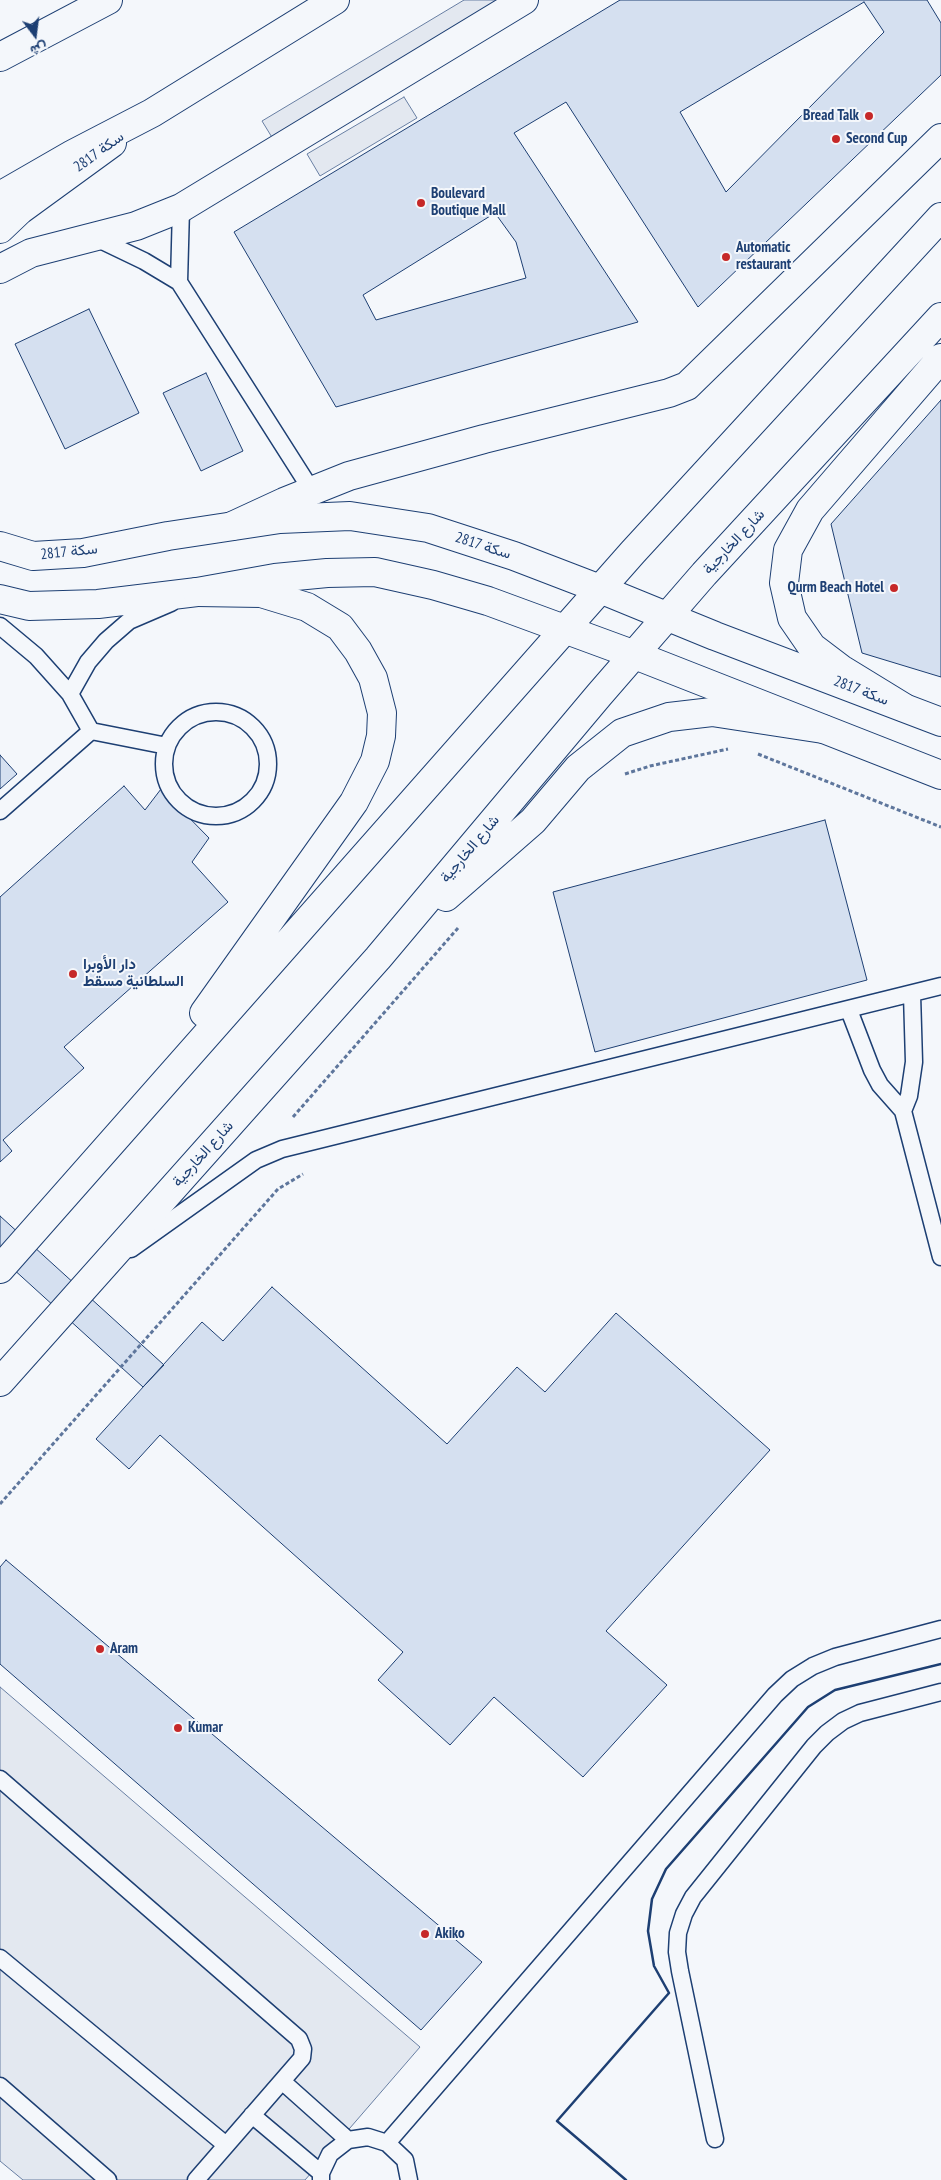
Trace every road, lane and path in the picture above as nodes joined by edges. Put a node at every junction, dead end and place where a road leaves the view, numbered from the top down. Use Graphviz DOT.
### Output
graph roads {
  1 [pos="108,0"];
  2 [pos="335,0"];
  3 [pos="524,0"];
  4 [pos="0,57"];
  5 [pos="152,113"];
  6 [pos="941,138"];
  7 [pos="0,196"];
  8 [pos="181,208"];
  9 [pos="941,217"];
  10 [pos="0,229"];
  11 [pos="94,237"];
  12 [pos="0,269"];
  13 [pos="179,282"];
  14 [pos="941,317"];
  15 [pos="941,358"];
  16 [pos="312,491"];
  17 [pos="232,526"];
  18 [pos="0,546"];
  19 [pos="600,589"];
  20 [pos="197,592"];
  21 [pos="0,599"];
  22 [pos="668,617"];
  23 [pos="0,626"];
  24 [pos="564,630"];
  25 [pos="635,655"];
  26 [pos="70,694"];
  27 [pos="903,707"];
  28 [pos="941,722"];
  29 [pos="823,729"];
  30 [pos="91,731"];
  31 [pos="167,746"];
  32 [pos="736,749"];
  33 [pos="750,751"];
  34 [pos="941,774"];
  35 [pos="616,777"];
  36 [pos="0,811"];
  37 [pos="941,827"];
  38 [pos="458,928"];
  39 [pos="378,958"];
  40 [pos="941,986"];
  41 [pos="912,994"];
  42 [pos="849,1010"];
  43 [pos="903,1111"];
  44 [pos="288,1123"];
  45 [pos="121,1131"];
  46 [pos="304,1174"];
  47 [pos="936,1220"];
  48 [pos="941,1257"];
  49 [pos="0,1269"];
  50 [pos="99,1271"];
  51 [pos="0,1382"];
  52 [pos="0,1504"];
  53 [pos="941,1629"];
  54 [pos="941,1692"];
  55 [pos="0,1778"];
  56 [pos="0,1958"];
  57 [pos="283,2082"];
  58 [pos="0,2086"];
  59 [pos="252,2115"];
  60 [pos="715,2139"];
  61 [pos="348,2140"];
  62 [pos="387,2143"];
  63 [pos="226,2145"];
  64 [pos="321,2176"];
  65 [pos="108,2180"];
  66 [pos="196,2180"];
  67 [pos="409,2180"];
  1 -- 4 [label="main road"];
  2 -- 5 [label="main road"];
  3 -- 8 [label="main road"];
  5 -- 7 [label="main road"];
  5 -- 10 [label="main road, سكة 2817"];
  6 -- 16 [label="main road"];
  8 -- 11 [label="main road"];
  8 -- 13 [label="lane"];
  9 -- 19 [label="main road"];
  11 -- 12 [label="main road"];
  11 -- 13 [label="lane"];
  13 -- 16 [label="lane"];
  14 -- 22 [label="main road, شارع الخارجية"];
  15 -- 27 [label="main road"];
  16 -- 17 [label="main road"];
  17 -- 18 [label="main road, سكة 2817"];
  17 -- 19 [label="main road, سكة 2817"];
  19 -- 22 [label="main road, سكة 2817"];
  19 -- 24 [label="main road"];
  20 -- 21 [label="main road"];
  20 -- 24 [label="main road"];
  20 -- 26 [label="lane"];
  20 -- 45 [label="main road"];
  22 -- 25 [label="main road, شارع الخارجية"];
  22 -- 27 [label="main road, سكة 2817"];
  23 -- 26 [label="lane"];
  24 -- 25 [label="main road"];
  24 -- 45 [label="main road"];
  25 -- 29 [label="main road"];
  25 -- 39 [label="main road, شارع الخارجية"];
  26 -- 30 [label="lane"];
  27 -- 28 [label="main road, سكة 2817"];
  29 -- 34 [label="main road"];
  29 -- 39 [label="main road"];
  30 -- 31 [label="lane"];
  30 -- 36 [label="lane"];
  31 -- 31 [label="lane"];
  32 -- 35 [label="path"];
  33 -- 37 [label="path"];
  38 -- 44 [label="path"];
  39 -- 50 [label="main road, شارع الخارجية"];
  40 -- 41 [label="lane"];
  41 -- 42 [label="lane"];
  41 -- 43 [label="lane"];
  42 -- 43 [label="lane"];
  42 -- 50 [label="lane"];
  43 -- 47 [label="lane"];
  45 -- 49 [label="main road"];
  46 -- 52 [label="path"];
  47 -- 48 [label="lane"];
  50 -- 51 [label="main road, شارع الخارجية"];
  53 -- 62 [label="lane"];
  54 -- 60 [label="lane"];
  55 -- 57 [label="lane"];
  56 -- 63 [label="lane"];
  57 -- 59 [label="lane"];
  57 -- 61 [label="lane"];
  58 -- 65 [label="lane"];
  59 -- 63 [label="lane"];
  59 -- 64 [label="lane"];
  61 -- 62 [label="lane"];
  61 -- 64 [label="lane"];
  62 -- 67 [label="lane"];
  63 -- 66 [label="lane"];
}
